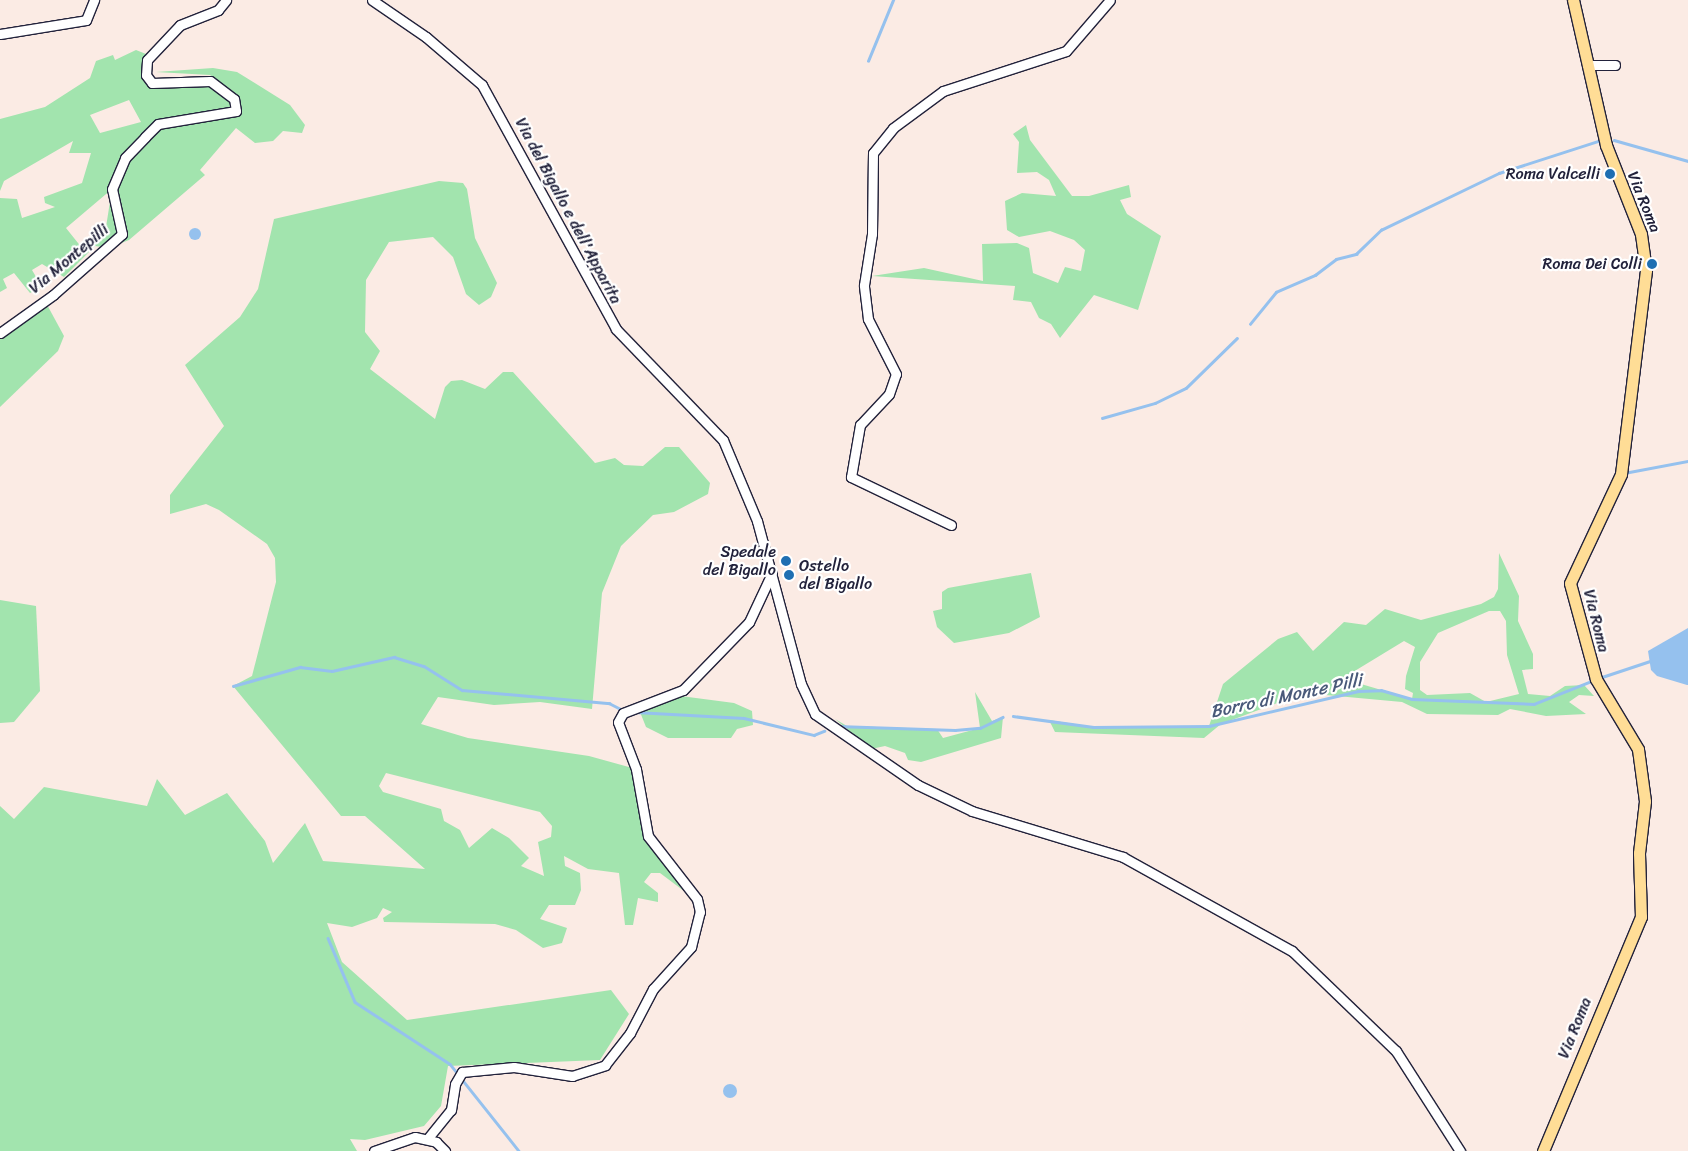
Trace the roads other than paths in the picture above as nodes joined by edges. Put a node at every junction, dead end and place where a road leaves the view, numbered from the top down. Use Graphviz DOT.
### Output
graph roads {
  1 [pos="94,0"];
  2 [pos="226,0"];
  3 [pos="372,0"];
  4 [pos="1110,0"];
  5 [pos="1573,0"];
  6 [pos="0,34"];
  7 [pos="1615,64"];
  8 [pos="1587,65"];
  9 [pos="0,333"];
  10 [pos="951,525"];
  11 [pos="772,572"];
  12 [pos="428,1138"];
  13 [pos="374,1151"];
  14 [pos="445,1151"];
  15 [pos="1460,1151"];
  16 [pos="1543,1151"];
  1 -- 6 [label="street"];
  2 -- 9 [label="street, Via Montepilli"];
  3 -- 11 [label="street, Via del Bigallo e dell'Apparita"];
  4 -- 10 [label="street"];
  5 -- 8 [label="main road, Via Roma"];
  7 -- 8 [label="street"];
  8 -- 16 [label="main road, Via Roma"];
  11 -- 12 [label="street"];
  11 -- 15 [label="street, Via del Bigallo e dell'Apparita"];
  12 -- 13 [label="street"];
  12 -- 14 [label="street"];
}
